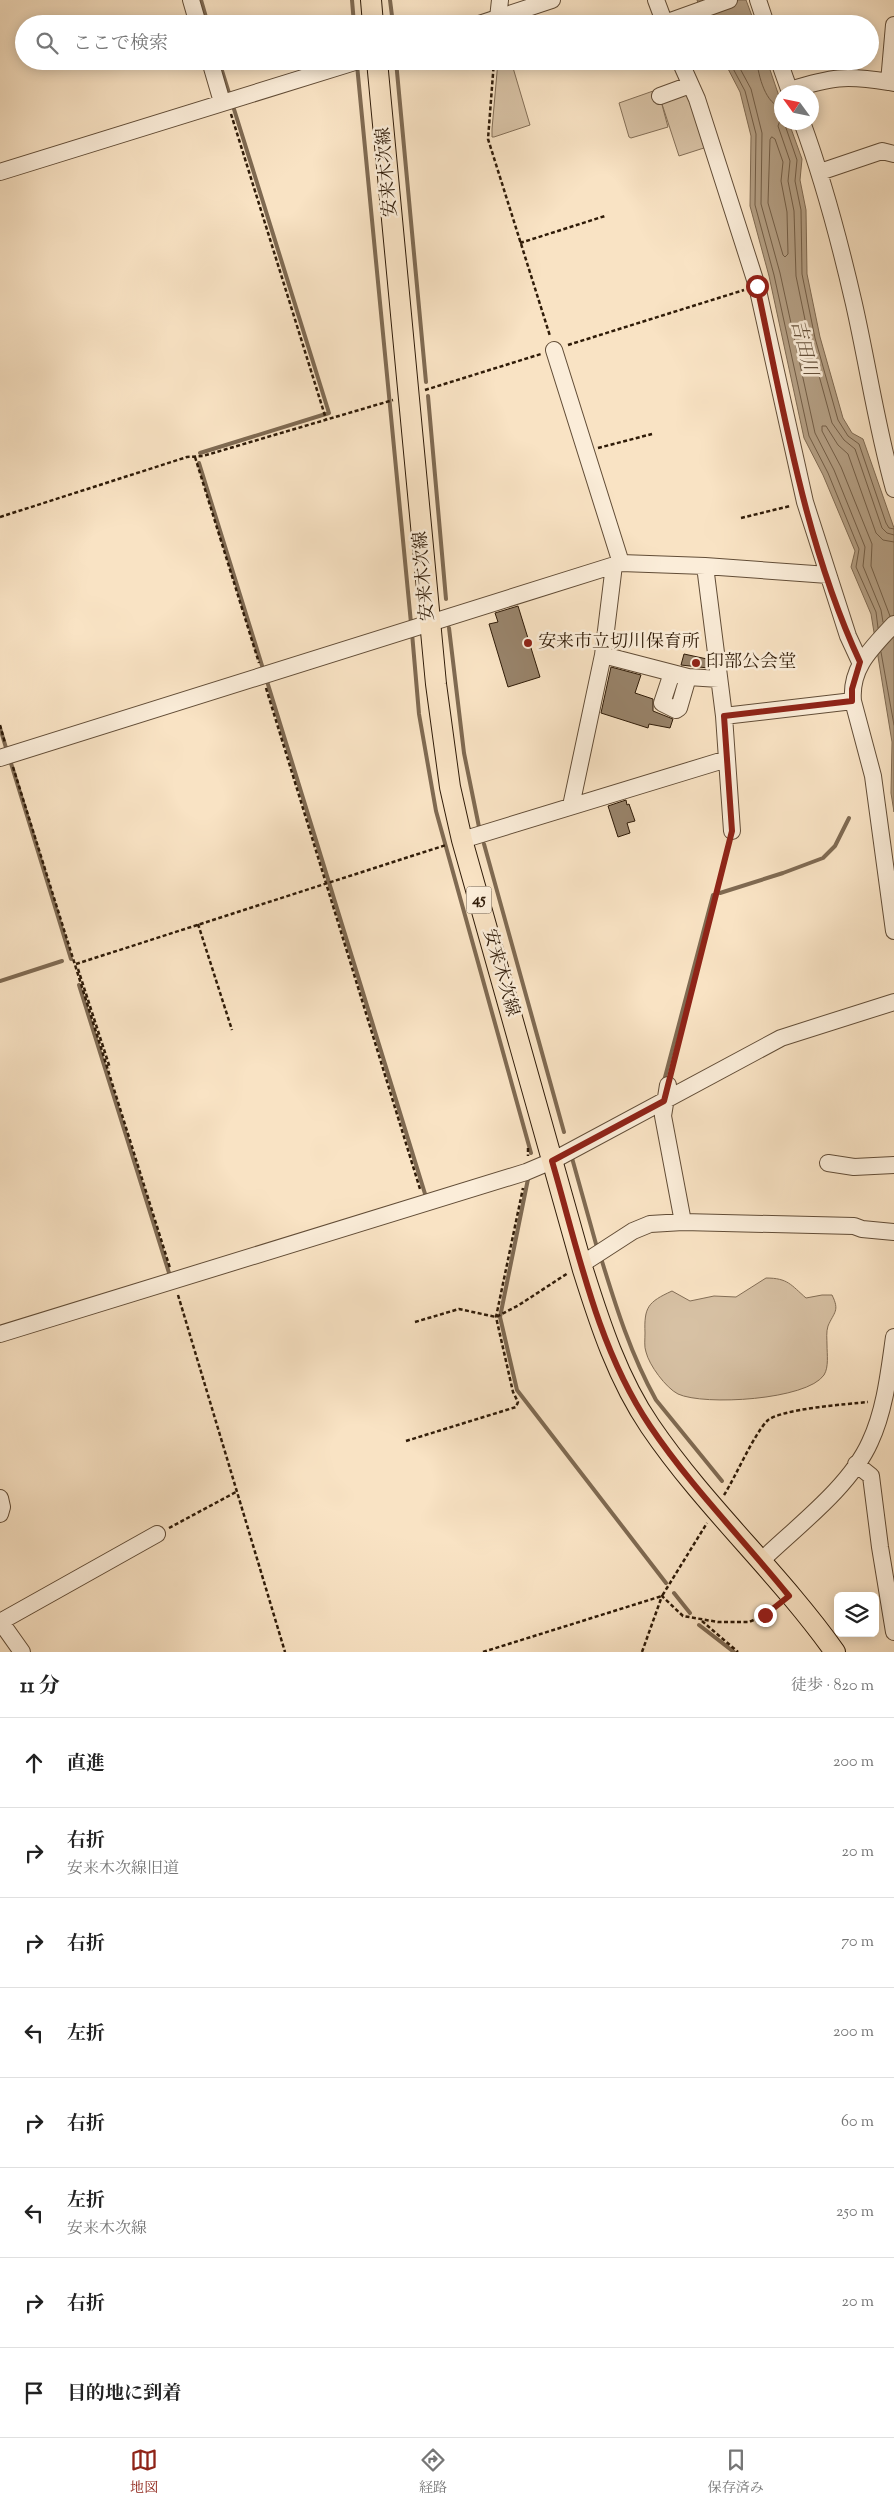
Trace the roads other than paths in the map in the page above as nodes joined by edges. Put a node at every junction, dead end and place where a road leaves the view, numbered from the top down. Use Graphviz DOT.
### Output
graph roads {
  1 [pos="191,0"];
  2 [pos="371,0"];
  3 [pos="500,0"];
  4 [pos="552,0"];
  5 [pos="656,0"];
  6 [pos="729,0"];
  7 [pos="758,0"];
  8 [pos="195,15"];
  9 [pos="373,15"];
  10 [pos="498,15"];
  11 [pos="507,15"];
  12 [pos="664,15"];
  13 [pos="687,15"];
  14 [pos="763,15"];
  15 [pos="894,25"];
  16 [pos="213,70"];
  17 [pos="328,70"];
  18 [pos="378,70"];
  19 [pos="684,70"];
  20 [pos="782,70"];
  21 [pos="891,83"];
  22 [pos="690,85"];
  23 [pos="788,85"];
  24 [pos="810,85"];
  25 [pos="660,96"];
  26 [pos="225,101"];
  27 [pos="805,130"];
  28 [pos="894,154"];
  29 [pos="0,172"];
  30 [pos="820,172"];
  31 [pos="554,350"];
  32 [pos="894,490"];
  33 [pos="617,564"];
  34 [pos="705,566"];
  35 [pos="828,576"];
  36 [pos="430,622"];
  37 [pos="894,624"];
  38 [pos="603,655"];
  39 [pos="862,659"];
  40 [pos="719,679"];
  41 [pos="852,701"];
  42 [pos="724,716"];
  43 [pos="5,757"];
  44 [pos="727,759"];
  45 [pos="571,806"];
  46 [pos="732,831"];
  47 [pos="462,840"];
  48 [pos="894,931"];
  49 [pos="894,1002"];
  50 [pos="668,1085"];
  51 [pos="664,1101"];
  52 [pos="552,1161"];
  53 [pos="828,1163"];
  54 [pos="894,1165"];
  55 [pos="683,1222"];
  56 [pos="894,1232"];
  57 [pos="582,1264"];
  58 [pos="0,1334"];
  59 [pos="894,1338"];
  60 [pos="856,1464"];
  61 [pos="0,1498"];
  62 [pos="0,1514"];
  63 [pos="157,1534"];
  64 [pos="760,1560"];
  65 [pos="0,1622"];
  66 [pos="894,1632"];
  67 [pos="22,1652"];
  68 [pos="835,1652"];
  1 -- 8 [label="street"];
  2 -- 9 [label="main road"];
  3 -- 10 [label="street"];
  4 -- 11 [label="street"];
  5 -- 12 [label="street"];
  6 -- 13 [label="street"];
  7 -- 14 [label="street"];
  15 -- 21 [label="street"];
  16 -- 26 [label="street"];
  17 -- 26 [label="street"];
  18 -- 36 [label="main road, 安来木次線 / 45"];
  19 -- 22 [label="street"];
  20 -- 23 [label="street"];
  21 -- 24 [label="street"];
  22 -- 25 [label="street"];
  22 -- 35 [label="street"];
  26 -- 29 [label="street"];
  27 -- 30 [label="street"];
  28 -- 30 [label="street"];
  30 -- 32 [label="street"];
  31 -- 33 [label="street"];
  33 -- 34 [label="street"];
  33 -- 36 [label="street"];
  33 -- 38 [label="street"];
  34 -- 35 [label="street"];
  34 -- 40 [label="street"];
  35 -- 39 [label="street"];
  36 -- 43 [label="street"];
  36 -- 47 [label="main road, 安来木次線 / 45"];
  37 -- 39 [label="street"];
  38 -- 40 [label="street"];
  38 -- 45 [label="street"];
  39 -- 41 [label="street"];
  40 -- 42 [label="street"];
  41 -- 42 [label="street"];
  41 -- 48 [label="street"];
  42 -- 44 [label="street"];
  44 -- 45 [label="street"];
  44 -- 46 [label="street"];
  45 -- 47 [label="street"];
  47 -- 52 [label="main road, 安来木次線 / 45"];
  49 -- 51 [label="street"];
  50 -- 51 [label="street"];
  51 -- 52 [label="street"];
  51 -- 55 [label="street"];
  52 -- 57 [label="main road, 安来木次線 / 45"];
  52 -- 58 [label="street"];
  53 -- 54 [label="street"];
  55 -- 56 [label="street"];
  55 -- 57 [label="street"];
  57 -- 64 [label="main road, 安来木次線 / 45"];
  59 -- 60 [label="street"];
  60 -- 64 [label="street"];
  60 -- 66 [label="street"];
  61 -- 62 [label="street"];
  63 -- 65 [label="street"];
  64 -- 68 [label="main road, 安来木次線 / 45"];
  65 -- 67 [label="street"];
}
